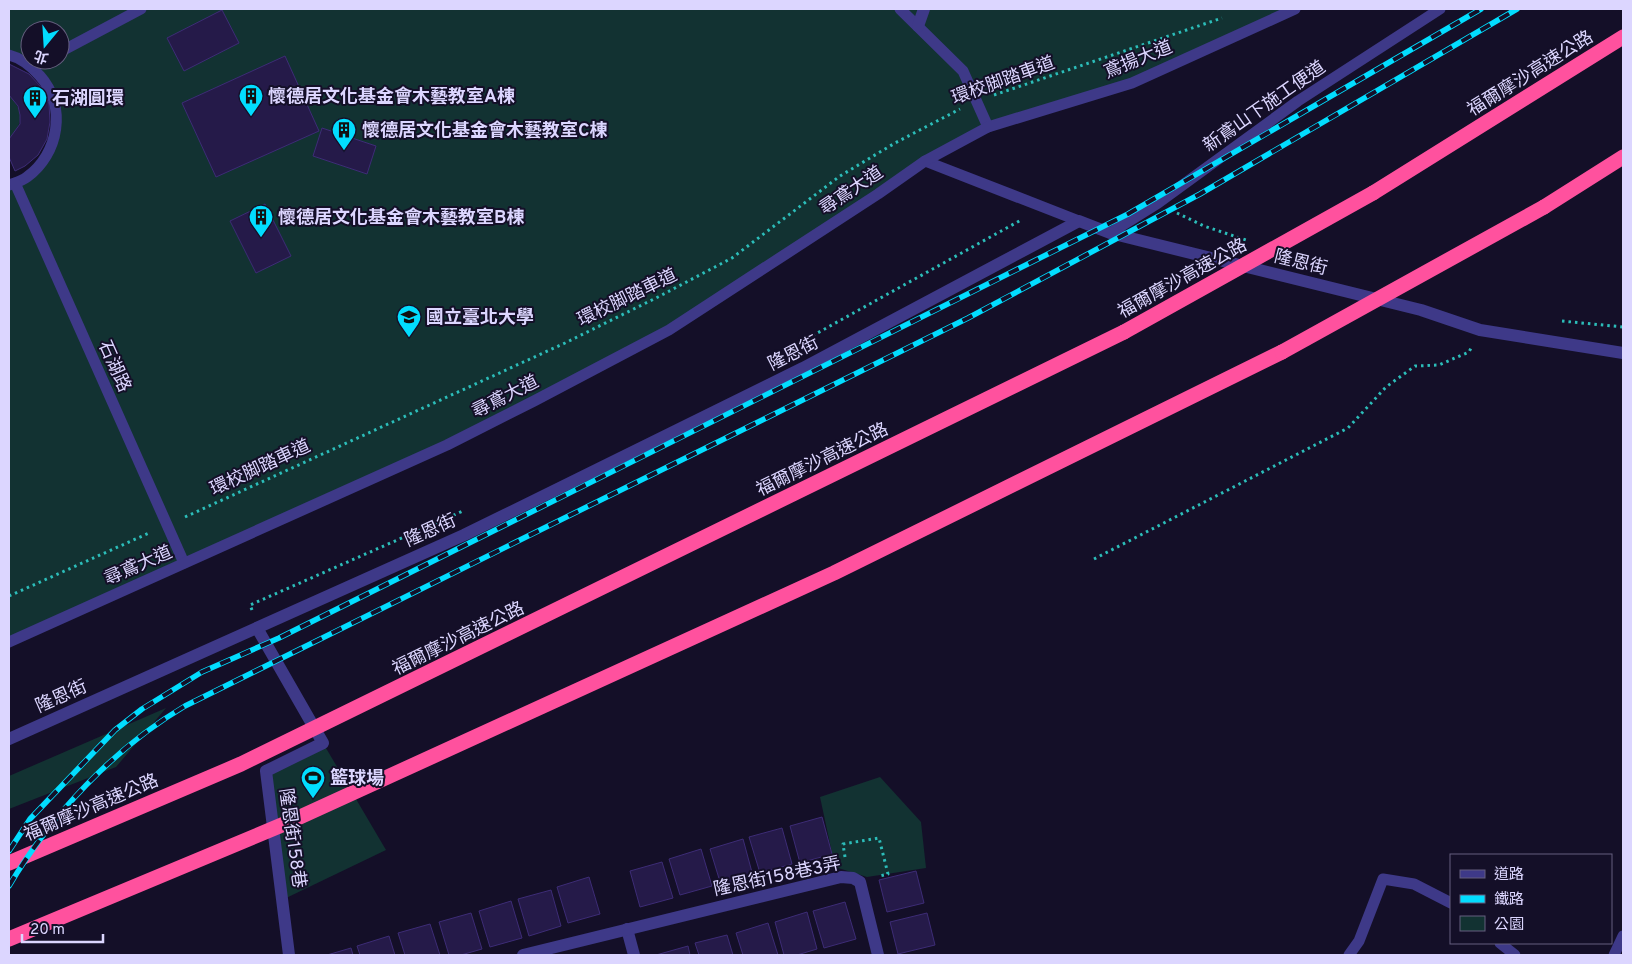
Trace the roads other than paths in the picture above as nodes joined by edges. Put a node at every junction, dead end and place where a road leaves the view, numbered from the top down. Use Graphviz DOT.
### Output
graph roads {
  1 [pos="141,9"];
  2 [pos="900,9"];
  3 [pos="924,9"];
  4 [pos="1295,9"];
  5 [pos="1440,9"];
  6 [pos="918,26"];
  7 [pos="1623,37"];
  8 [pos="70,47"];
  9 [pos="35,70"];
  10 [pos="988,127"];
  11 [pos="1623,157"];
  12 [pos="925,161"];
  13 [pos="12,184"];
  14 [pos="1080,221"];
  15 [pos="1110,233"];
  16 [pos="1623,353"];
  17 [pos="184,563"];
  18 [pos="257,628"];
  19 [pos="9,642"];
  20 [pos="315,728"];
  21 [pos="9,739"];
  22 [pos="274,828"];
  23 [pos="9,863"];
  24 [pos="1450,902"];
  25 [pos="627,929"];
  26 [pos="1623,936"];
  27 [pos="9,939"];
  28 [pos="1501,944"];
  29 [pos="289,955"];
  30 [pos="523,955"];
  31 [pos="634,955"];
  32 [pos="878,955"];
  33 [pos="1349,955"];
  34 [pos="1515,955"];
  35 [pos="1614,955"];
  1 -- 8 [label="lane"];
  2 -- 6 [label="lane"];
  3 -- 6 [label="street"];
  4 -- 10 [label="lane, 鳶揚大道"];
  5 -- 15 [label="lane, 新鳶山下施工便道"];
  6 -- 10 [label="lane"];
  7 -- 20 [label="highway, 福爾摩沙高速公路, bridge"];
  9 -- 13 [label="lane"];
  10 -- 12 [label="lane, 尋鳶大道"];
  11 -- 22 [label="highway, bridge"];
  12 -- 14 [label="lane"];
  12 -- 17 [label="lane, 尋鳶大道"];
  13 -- 17 [label="lane, 石湖路"];
  14 -- 15 [label="street, 隆恩街"];
  14 -- 18 [label="street, 隆恩街"];
  15 -- 16 [label="street, 隆恩街"];
  17 -- 19 [label="lane, 尋鳶大道"];
  18 -- 20 [label="street, 隆恩街158巷"];
  18 -- 21 [label="street, 隆恩街"];
  20 -- 22 [label="street, 隆恩街158巷"];
  20 -- 23 [label="highway, 福爾摩沙高速公路"];
  22 -- 27 [label="highway"];
  22 -- 29 [label="street, 隆恩街158巷"];
  24 -- 33 [label="lane"];
  25 -- 30 [label="street, 隆恩街158巷3弄"];
  25 -- 31 [label="street"];
  25 -- 32 [label="street, 隆恩街158巷3弄"];
  26 -- 35 [label="lane"];
  28 -- 34 [label="lane"];
}
